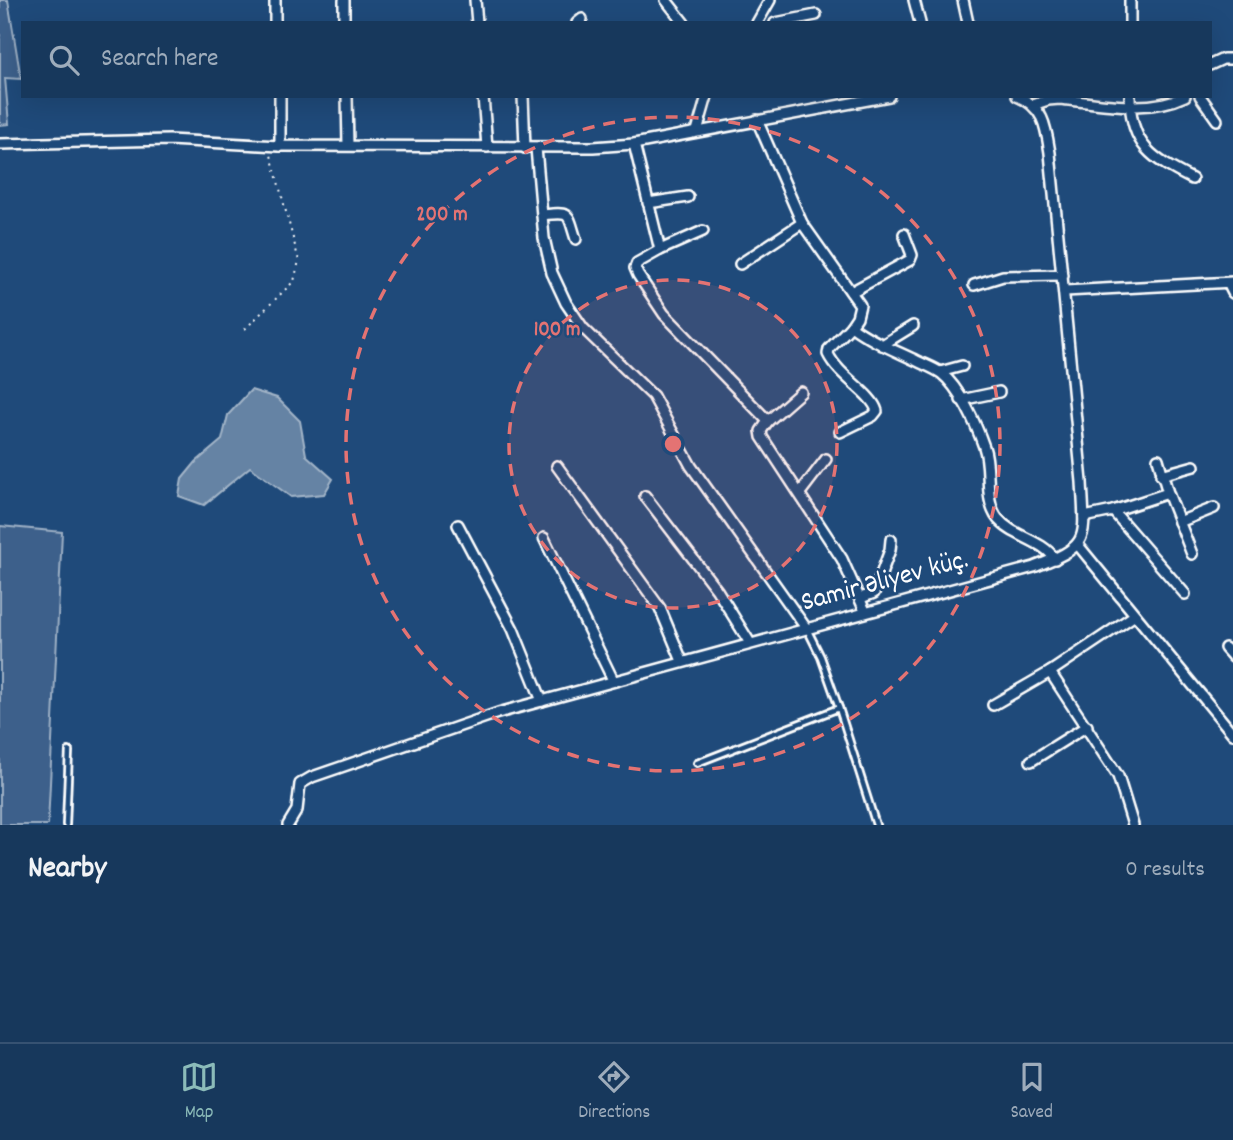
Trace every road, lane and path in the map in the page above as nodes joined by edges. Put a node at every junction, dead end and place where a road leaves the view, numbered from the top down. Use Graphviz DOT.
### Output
graph roads {
  1 [pos="275,0"];
  2 [pos="344,0"];
  3 [pos="475,0"];
  4 [pos="666,0"];
  5 [pos="770,0"];
  6 [pos="914,0"];
  7 [pos="963,0"];
  8 [pos="1129,0"];
  9 [pos="816,15"];
  10 [pos="275,21"];
  11 [pos="344,21"];
  12 [pos="477,21"];
  13 [pos="682,21"];
  14 [pos="758,21"];
  15 [pos="785,21"];
  16 [pos="919,21"];
  17 [pos="968,21"];
  18 [pos="1130,21"];
  19 [pos="1233,58"];
  20 [pos="1212,64"];
  21 [pos="280,98"];
  22 [pos="347,98"];
  23 [pos="482,98"];
  24 [pos="523,98"];
  25 [pos="706,98"];
  26 [pos="879,98"];
  27 [pos="1021,98"];
  28 [pos="1179,98"];
  29 [pos="1201,98"];
  30 [pos="1130,101"];
  31 [pos="1033,104"];
  32 [pos="757,120"];
  33 [pos="1217,120"];
  34 [pos="697,131"];
  35 [pos="0,144"];
  36 [pos="634,144"];
  37 [pos="275,145"];
  38 [pos="348,145"];
  39 [pos="486,147"];
  40 [pos="525,148"];
  41 [pos="536,148"];
  42 [pos="1192,180"];
  43 [pos="688,197"];
  44 [pos="648,203"];
  45 [pos="542,215"];
  46 [pos="802,223"];
  47 [pos="703,231"];
  48 [pos="904,234"];
  49 [pos="576,239"];
  50 [pos="660,250"];
  51 [pos="740,264"];
  52 [pos="1063,275"];
  53 [pos="1231,282"];
  54 [pos="974,285"];
  55 [pos="1065,291"];
  56 [pos="851,292"];
  57 [pos="1233,293"];
  58 [pos="851,326"];
  59 [pos="913,326"];
  60 [pos="245,329"];
  61 [pos="882,345"];
  62 [pos="961,366"];
  63 [pos="940,372"];
  64 [pos="999,392"];
  65 [pos="801,393"];
  66 [pos="961,400"];
  67 [pos="768,421"];
  68 [pos="840,432"];
  69 [pos="826,459"];
  70 [pos="1158,460"];
  71 [pos="557,466"];
  72 [pos="1195,466"];
  73 [pos="1161,475"];
  74 [pos="800,493"];
  75 [pos="1168,493"];
  76 [pos="645,496"];
  77 [pos="1214,508"];
  78 [pos="1113,511"];
  79 [pos="1084,517"];
  80 [pos="1179,522"];
  81 [pos="458,525"];
  82 [pos="544,538"];
  83 [pos="891,540"];
  84 [pos="1078,545"];
  85 [pos="1192,554"];
  86 [pos="1055,559"];
  87 [pos="1185,594"];
  88 [pos="861,598"];
  89 [pos="864,611"];
  90 [pos="1135,615"];
  91 [pos="806,628"];
  92 [pos="750,643"];
  93 [pos="1225,648"];
  94 [pos="1233,657"];
  95 [pos="682,661"];
  96 [pos="1050,672"];
  97 [pos="614,680"];
  98 [pos="542,701"];
  99 [pos="993,705"];
  100 [pos="839,708"];
  101 [pos="1087,726"];
  102 [pos="1233,734"];
  103 [pos="69,751"];
  104 [pos="1031,761"];
  105 [pos="697,763"];
  106 [pos="66,825"];
  107 [pos="288,825"];
  108 [pos="876,825"];
  109 [pos="1133,825"];
  1 -- 10 [label="street"];
  2 -- 11 [label="street"];
  3 -- 12 [label="street"];
  4 -- 13 [label="street"];
  5 -- 14 [label="street"];
  6 -- 16 [label="street"];
  7 -- 17 [label="street"];
  8 -- 18 [label="street"];
  9 -- 15 [label="street"];
  19 -- 20 [label="street"];
  21 -- 37 [label="street"];
  22 -- 38 [label="street"];
  23 -- 39 [label="street"];
  24 -- 40 [label="street"];
  25 -- 34 [label="street"];
  26 -- 32 [label="street"];
  27 -- 31 [label="street"];
  28 -- 30 [label="street"];
  29 -- 33 [label="street"];
  30 -- 31 [label="street"];
  30 -- 42 [label="street"];
  31 -- 52 [label="street"];
  32 -- 34 [label="street"];
  32 -- 46 [label="street"];
  34 -- 36 [label="street"];
  35 -- 37 [label="street"];
  36 -- 41 [label="street"];
  36 -- 44 [label="street"];
  37 -- 38 [label="street"];
  37 -- 60 [label="path"];
  38 -- 39 [label="street"];
  39 -- 40 [label="street"];
  40 -- 41 [label="street"];
  41 -- 45 [label="street"];
  43 -- 44 [label="street"];
  44 -- 50 [label="street"];
  45 -- 49 [label="street"];
  45 -- 91 [label="street"];
  46 -- 51 [label="street"];
  46 -- 56 [label="street"];
  47 -- 50 [label="street"];
  48 -- 56 [label="street"];
  50 -- 67 [label="street"];
  52 -- 54 [label="street"];
  52 -- 55 [label="street"];
  53 -- 55 [label="street"];
  53 -- 57 [label="street"];
  55 -- 79 [label="street"];
  56 -- 58 [label="street"];
  58 -- 61 [label="street"];
  58 -- 68 [label="street"];
  59 -- 61 [label="street"];
  61 -- 63 [label="street"];
  62 -- 63 [label="street"];
  63 -- 66 [label="street"];
  64 -- 66 [label="street"];
  65 -- 67 [label="street"];
  66 -- 86 [label="street"];
  67 -- 74 [label="street"];
  69 -- 74 [label="street"];
  70 -- 73 [label="street"];
  71 -- 95 [label="street"];
  72 -- 73 [label="street"];
  73 -- 75 [label="street"];
  74 -- 88 [label="street"];
  75 -- 78 [label="street"];
  75 -- 80 [label="street"];
  76 -- 92 [label="street"];
  77 -- 80 [label="street"];
  78 -- 79 [label="street"];
  78 -- 87 [label="street"];
  79 -- 84 [label="street"];
  80 -- 85 [label="street"];
  81 -- 98 [label="street"];
  82 -- 97 [label="street"];
  83 -- 88 [label="street"];
  84 -- 86 [label="street, Samir Əliyev küç."];
  84 -- 90 [label="street"];
  86 -- 89 [label="street, Samir Əliyev küç."];
  88 -- 89 [label="street"];
  89 -- 91 [label="street, Samir Əliyev küç."];
  90 -- 96 [label="street"];
  90 -- 102 [label="street"];
  91 -- 92 [label="street, Samir Əliyev küç."];
  91 -- 100 [label="lane"];
  92 -- 95 [label="street, Samir Əliyev küç."];
  93 -- 94 [label="street"];
  95 -- 97 [label="street, Samir Əliyev küç."];
  96 -- 99 [label="street"];
  96 -- 101 [label="street"];
  97 -- 98 [label="street, Samir Əliyev küç."];
  98 -- 107 [label="street, Samir Əliyev küç."];
  100 -- 105 [label="lane"];
  100 -- 108 [label="lane"];
  101 -- 104 [label="street"];
  101 -- 109 [label="street"];
  103 -- 106 [label="lane"];
}
